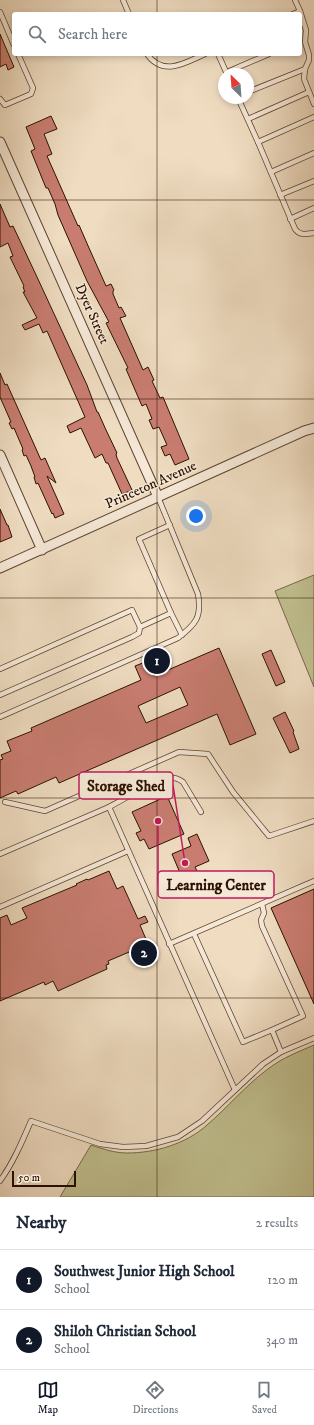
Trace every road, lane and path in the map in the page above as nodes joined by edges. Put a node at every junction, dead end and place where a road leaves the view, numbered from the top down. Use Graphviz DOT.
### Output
graph roads {
  1 [pos="124,0"];
  2 [pos="295,0"];
  3 [pos="300,11"];
  4 [pos="0,12"];
  5 [pos="129,12"];
  6 [pos="302,17"];
  7 [pos="12,40"];
  8 [pos="302,40"];
  9 [pos="19,56"];
  10 [pos="149,56"];
  11 [pos="201,56"];
  12 [pos="219,56"];
  13 [pos="265,56"];
  14 [pos="225,68"];
  15 [pos="238,68"];
  16 [pos="305,69"];
  17 [pos="254,90"];
  18 [pos="309,92"];
  19 [pos="0,99"];
  20 [pos="241,104"];
  21 [pos="314,104"];
  22 [pos="314,117"];
  23 [pos="248,119"];
  24 [pos="0,142"];
  25 [pos="258,142"];
  26 [pos="314,153"];
  27 [pos="271,172"];
  28 [pos="314,181"];
  29 [pos="280,195"];
  30 [pos="314,208"];
  31 [pos="290,218"];
  32 [pos="314,233"];
  33 [pos="314,428"];
  34 [pos="0,455"];
  35 [pos="158,497"];
  36 [pos="170,525"];
  37 [pos="42,550"];
  38 [pos="0,568"];
  39 [pos="171,613"];
  40 [pos="140,627"];
  41 [pos="182,635"];
  42 [pos="0,669"];
  43 [pos="0,695"];
  44 [pos="0,717"];
  45 [pos="5,802"];
  46 [pos="109,807"];
  47 [pos="201,812"];
  48 [pos="314,821"];
  49 [pos="128,851"];
  50 [pos="0,854"];
  51 [pos="314,881"];
  52 [pos="262,904"];
  53 [pos="0,907"];
  54 [pos="194,934"];
  55 [pos="169,944"];
  56 [pos="272,1030"];
  57 [pos="314,1038"];
  58 [pos="281,1052"];
  59 [pos="235,1090"];
  60 [pos="0,1181"];
  1 -- 5 [label="lane"];
  2 -- 3 [label="lane"];
  4 -- 7 [label="lane"];
  6 -- 8 [label="lane"];
  8 -- 16 [label="lane"];
  9 -- 19 [label="lane"];
  10 -- 11 [label="lane"];
  12 -- 14 [label="lane"];
  13 -- 15 [label="lane"];
  16 -- 17 [label="lane"];
  16 -- 18 [label="lane"];
  18 -- 21 [label="lane"];
  18 -- 23 [label="lane"];
  20 -- 23 [label="lane"];
  22 -- 25 [label="lane"];
  23 -- 25 [label="lane"];
  24 -- 35 [label="street, Dyer Street"];
  25 -- 27 [label="lane"];
  26 -- 27 [label="lane"];
  27 -- 29 [label="lane"];
  28 -- 29 [label="lane"];
  29 -- 31 [label="lane"];
  30 -- 31 [label="lane"];
  31 -- 32 [label="lane"];
  33 -- 35 [label="street, Princeton Avenue"];
  34 -- 37 [label="street"];
  35 -- 36 [label="lane"];
  35 -- 37 [label="street, Princeton Avenue"];
  36 -- 39 [label="lane"];
  36 -- 41 [label="lane"];
  37 -- 38 [label="street, Princeton Avenue"];
  39 -- 40 [label="lane"];
  39 -- 41 [label="lane"];
  40 -- 42 [label="lane"];
  40 -- 43 [label="lane"];
  41 -- 44 [label="lane"];
  45 -- 48 [label="lane"];
  46 -- 47 [label="lane"];
  46 -- 49 [label="lane"];
  46 -- 50 [label="lane"];
  49 -- 53 [label="lane"];
  49 -- 55 [label="lane"];
  51 -- 52 [label="lane"];
  52 -- 54 [label="lane"];
  52 -- 56 [label="lane"];
  54 -- 55 [label="lane"];
  54 -- 56 [label="lane"];
  55 -- 59 [label="lane"];
  56 -- 58 [label="lane"];
  57 -- 58 [label="lane"];
  58 -- 59 [label="lane"];
  59 -- 60 [label="lane"];
}
